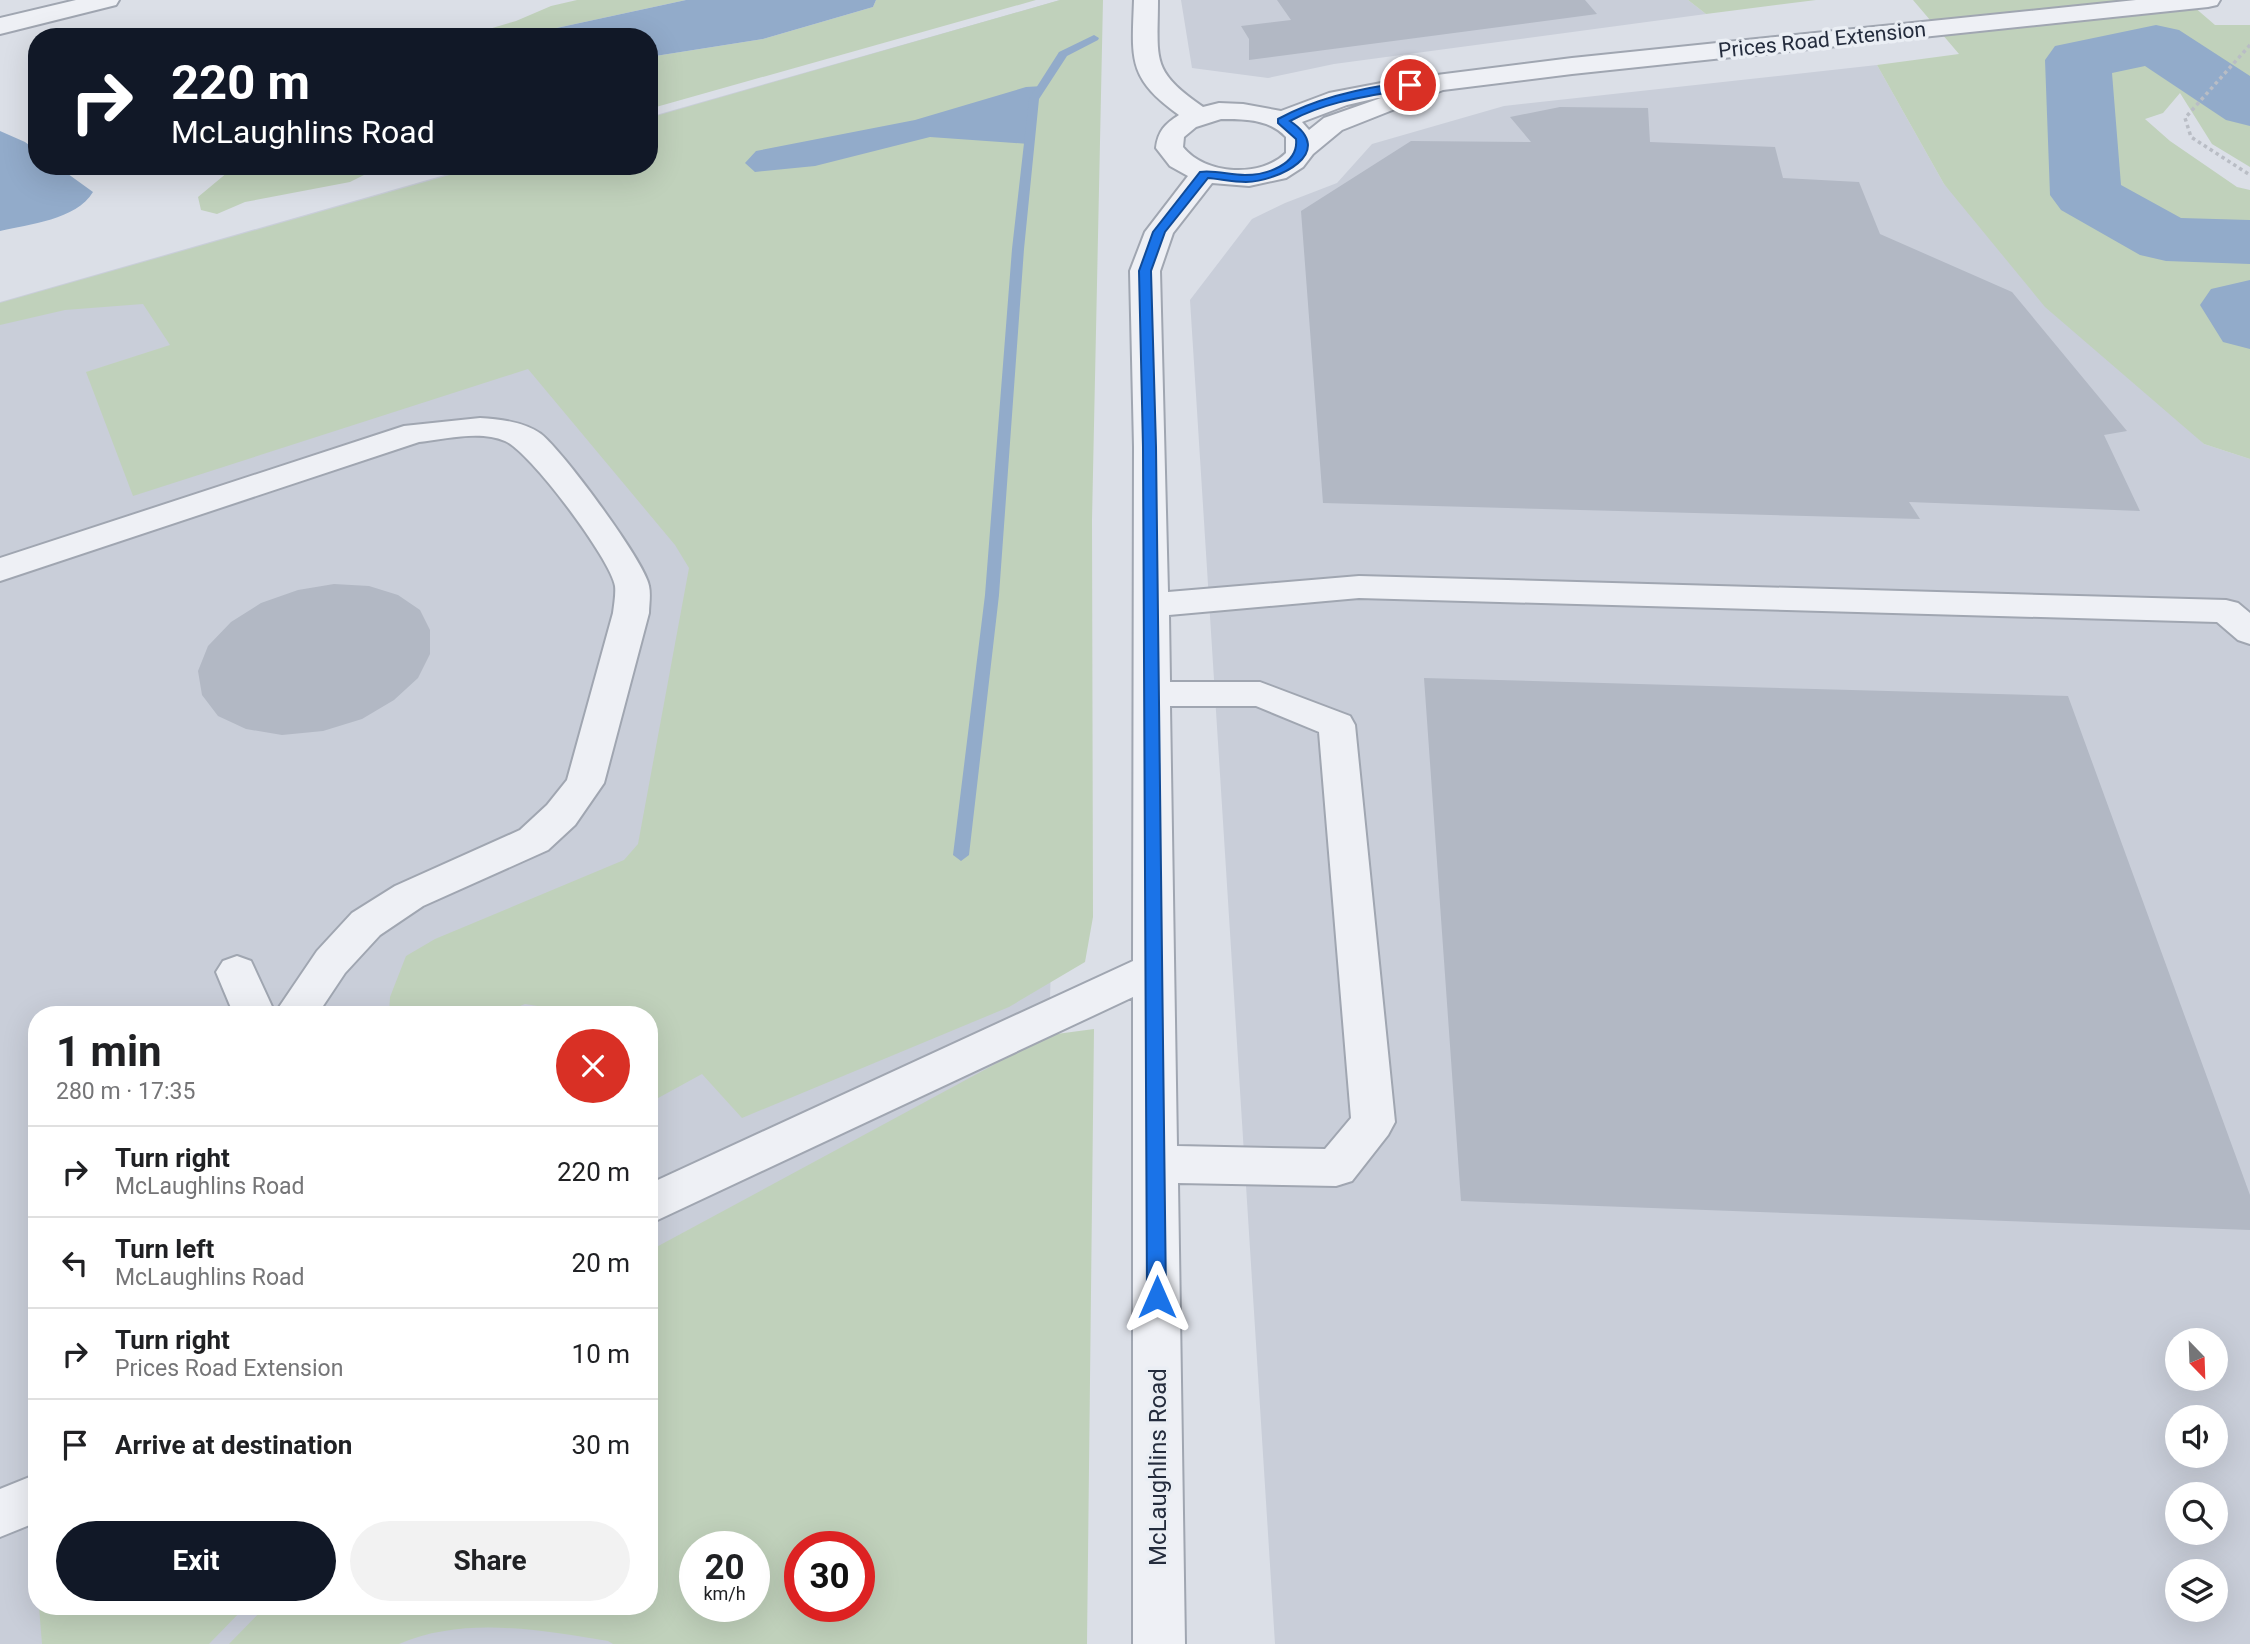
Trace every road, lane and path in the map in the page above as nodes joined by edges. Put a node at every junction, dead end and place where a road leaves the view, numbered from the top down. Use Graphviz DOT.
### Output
graph roads {
  1 [pos="107,0"];
  2 [pos="1146,0"];
  3 [pos="2208,0"];
  4 [pos="0,26"];
  5 [pos="2250,45"];
  6 [pos="1437,83"];
  7 [pos="1198,116"];
  8 [pos="1282,121"];
  9 [pos="1303,149"];
  10 [pos="1205,174"];
  11 [pos="2250,175"];
  12 [pos="0,570"];
  13 [pos="1151,606"];
  14 [pos="2250,632"];
  15 [pos="1152,694"];
  16 [pos="1154,969"];
  17 [pos="237,972"];
  18 [pos="252,1006"];
  19 [pos="301,1006"];
  20 [pos="1156,1164"];
  21 [pos="658,1201"];
  22 [pos="28,1501"];
  23 [pos="0,1514"];
  24 [pos="1159,1644"];
  1 -- 4 [label="street"];
  2 -- 7 [label="street"];
  3 -- 6 [label="street, Prices Road Extension"];
  5 -- 11 [label="path"];
  6 -- 8 [label="street, Prices Road Extension"];
  6 -- 9 [label="street, Prices Road Extension"];
  7 -- 8 [label="street"];
  7 -- 10 [label="street"];
  8 -- 9 [label="street"];
  9 -- 10 [label="street"];
  10 -- 13 [label="street, McLaughlins Road"];
  12 -- 19 [label="street"];
  13 -- 14 [label="street"];
  13 -- 15 [label="street, McLaughlins Road"];
  15 -- 16 [label="street, McLaughlins Road"];
  15 -- 20 [label="street"];
  16 -- 20 [label="street, McLaughlins Road"];
  16 -- 21 [label="street"];
  17 -- 18 [label="street"];
  20 -- 24 [label="street, McLaughlins Road"];
  22 -- 23 [label="street"];
}
